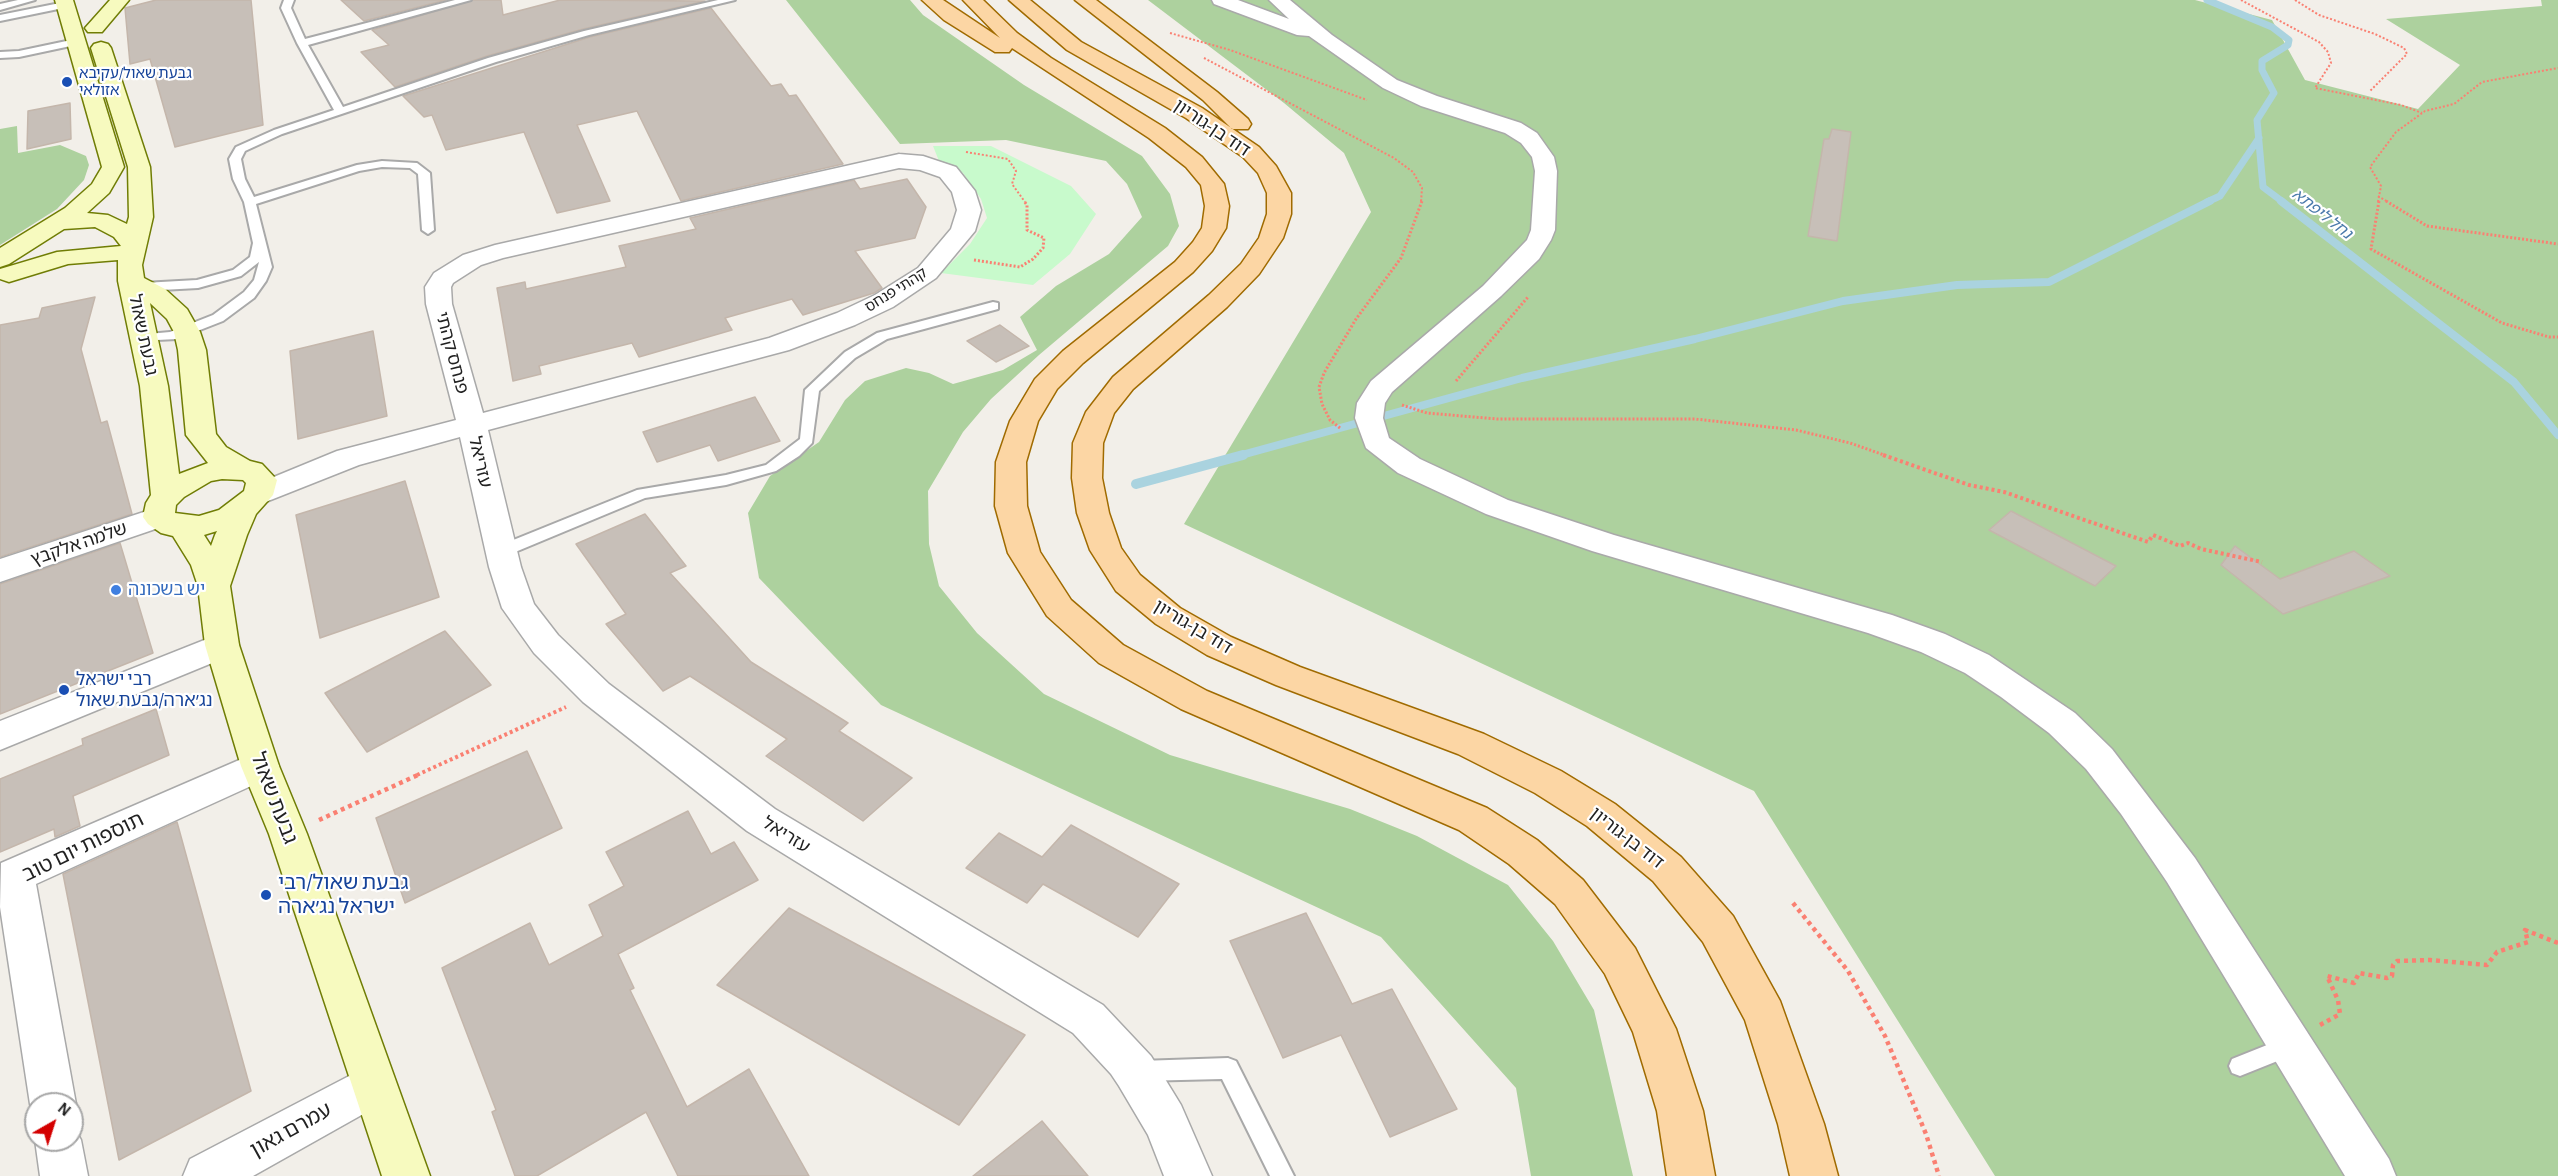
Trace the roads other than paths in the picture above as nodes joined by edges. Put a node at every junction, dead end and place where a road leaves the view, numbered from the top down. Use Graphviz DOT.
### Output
graph roads {
  1 [pos="30,0"];
  2 [pos="120,0"];
  3 [pos="289,0"];
  4 [pos="466,0"];
  5 [pos="730,0"];
  6 [pos="931,0"];
  7 [pos="972,0"];
  8 [pos="1018,0"];
  9 [pos="1084,0"];
  10 [pos="1221,0"];
  11 [pos="1278,0"];
  12 [pos="64,1"];
  13 [pos="0,7"];
  14 [pos="0,18"];
  15 [pos="1325,39"];
  16 [pos="76,42"];
  17 [pos="302,43"];
  18 [pos="0,55"];
  19 [pos="1088,90"];
  20 [pos="340,111"];
  21 [pos="139,178"];
  22 [pos="1279,193"];
  23 [pos="250,202"];
  24 [pos="664,213"];
  25 [pos="80,225"];
  26 [pos="428,230"];
  27 [pos="259,243"];
  28 [pos="130,267"];
  29 [pos="3,270"];
  30 [pos="993,306"];
  31 [pos="187,332"];
  32 [pos="142,338"];
  33 [pos="154,386"];
  34 [pos="196,394"];
  35 [pos="472,425"];
  36 [pos="248,486"];
  37 [pos="169,513"];
  38 [pos="502,551"];
  39 [pos="0,571"];
  40 [pos="214,586"];
  41 [pos="222,645"];
  42 [pos="0,736"];
  43 [pos="260,766"];
  44 [pos="2287,1037"];
  45 [pos="2240,1066"];
  46 [pos="1136,1071"];
  47 [pos="374,1084"];
  48 [pos="50,1092"];
  49 [pos="60,1152"];
  50 [pos="64,1176"];
  51 [pos="207,1176"];
  52 [pos="406,1176"];
  53 [pos="1188,1176"];
  54 [pos="1282,1176"];
  55 [pos="1691,1176"];
  56 [pos="1814,1176"];
  57 [pos="2372,1176"];
  1 -- 13 [label="lane"];
  2 -- 21 [label="street"];
  3 -- 17 [label="lane"];
  4 -- 17 [label="lane"];
  5 -- 20 [label="lane"];
  6 -- 19 [label="main road"];
  7 -- 19 [label="main road, דוד בן-גוריון"];
  8 -- 22 [label="main road, דוד בן-גוריון"];
  9 -- 22 [label="main road"];
  10 -- 15 [label="street"];
  11 -- 15 [label="street"];
  12 -- 14 [label="lane"];
  12 -- 16 [label="street"];
  15 -- 44 [label="street"];
  16 -- 18 [label="lane"];
  16 -- 25 [label="street"];
  17 -- 20 [label="lane"];
  19 -- 55 [label="main road, דוד בן-גוריון"];
  20 -- 23 [label="lane"];
  21 -- 25 [label="street"];
  21 -- 28 [label="street"];
  22 -- 56 [label="main road, דוד בן-גוריון"];
  23 -- 26 [label="lane"];
  23 -- 27 [label="lane"];
  24 -- 35 [label="street, פנחס קהתי"];
  24 -- 35 [label="street, קהתי פנחס"];
  25 -- 28 [label="street, גבעת שאול"];
  25 -- 29 [label="street"];
  27 -- 28 [label="lane"];
  27 -- 31 [label="lane"];
  28 -- 29 [label="street"];
  28 -- 31 [label="street, גבעת שאול"];
  28 -- 32 [label="street, גבעת שאול"];
  30 -- 38 [label="lane"];
  31 -- 32 [label="lane"];
  31 -- 34 [label="street, גבעת שאול"];
  32 -- 33 [label="street, גבעת שאול"];
  33 -- 34 [label="street"];
  33 -- 37 [label="street, גבעת שאול"];
  34 -- 36 [label="street, גבעת שאול"];
  35 -- 36 [label="street"];
  35 -- 38 [label="street, עזריאל"];
  36 -- 37 [label="street"];
  36 -- 37 [label="street"];
  36 -- 40 [label="street, גבעת שאול"];
  37 -- 39 [label="street, שלמה אלקבץ"];
  37 -- 40 [label="street, גבעת שאול"];
  38 -- 46 [label="street, עזריאל"];
  40 -- 41 [label="street, גבעת שאול"];
  41 -- 42 [label="street"];
  41 -- 43 [label="street, גבעת שאול"];
  43 -- 47 [label="street, גבעת שאול"];
  43 -- 48 [label="street, תוספות יום טוב"];
  44 -- 45 [label="lane"];
  44 -- 57 [label="street"];
  46 -- 53 [label="street, עזריאל"];
  46 -- 54 [label="lane"];
  47 -- 51 [label="street, עמרם גאון"];
  47 -- 52 [label="street, גבעת שאול"];
  49 -- 50 [label="street"];
}
